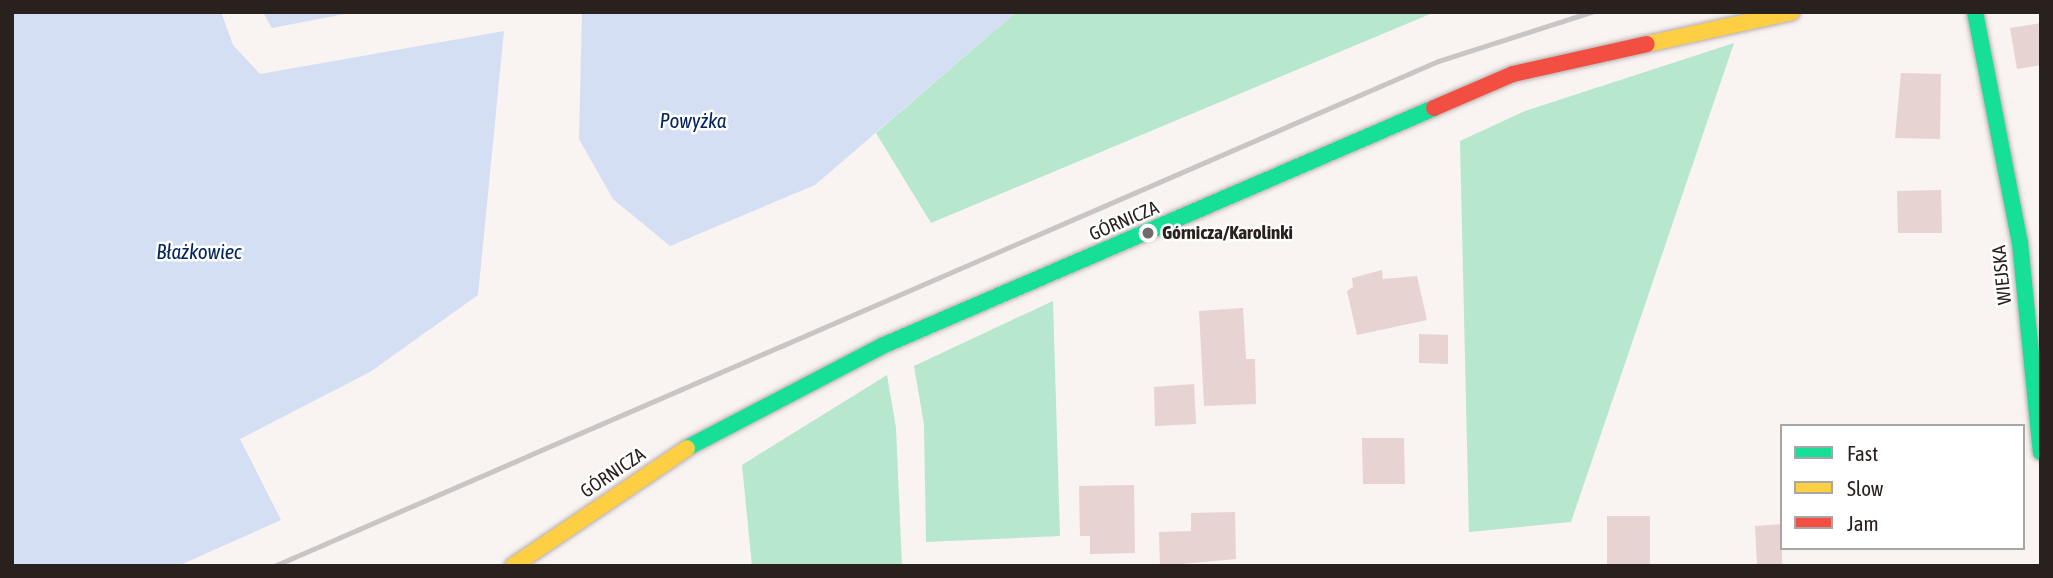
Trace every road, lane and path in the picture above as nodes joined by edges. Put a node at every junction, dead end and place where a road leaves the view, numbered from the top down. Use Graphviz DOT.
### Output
graph roads {
  1 [pos="1792,12"];
  2 [pos="1975,12"];
  3 [pos="2041,452"];
  4 [pos="513,566"];
  1 -- 4 [label="street, GÓRNICZA"];
  2 -- 3 [label="street, WIEJSKA"];
}
